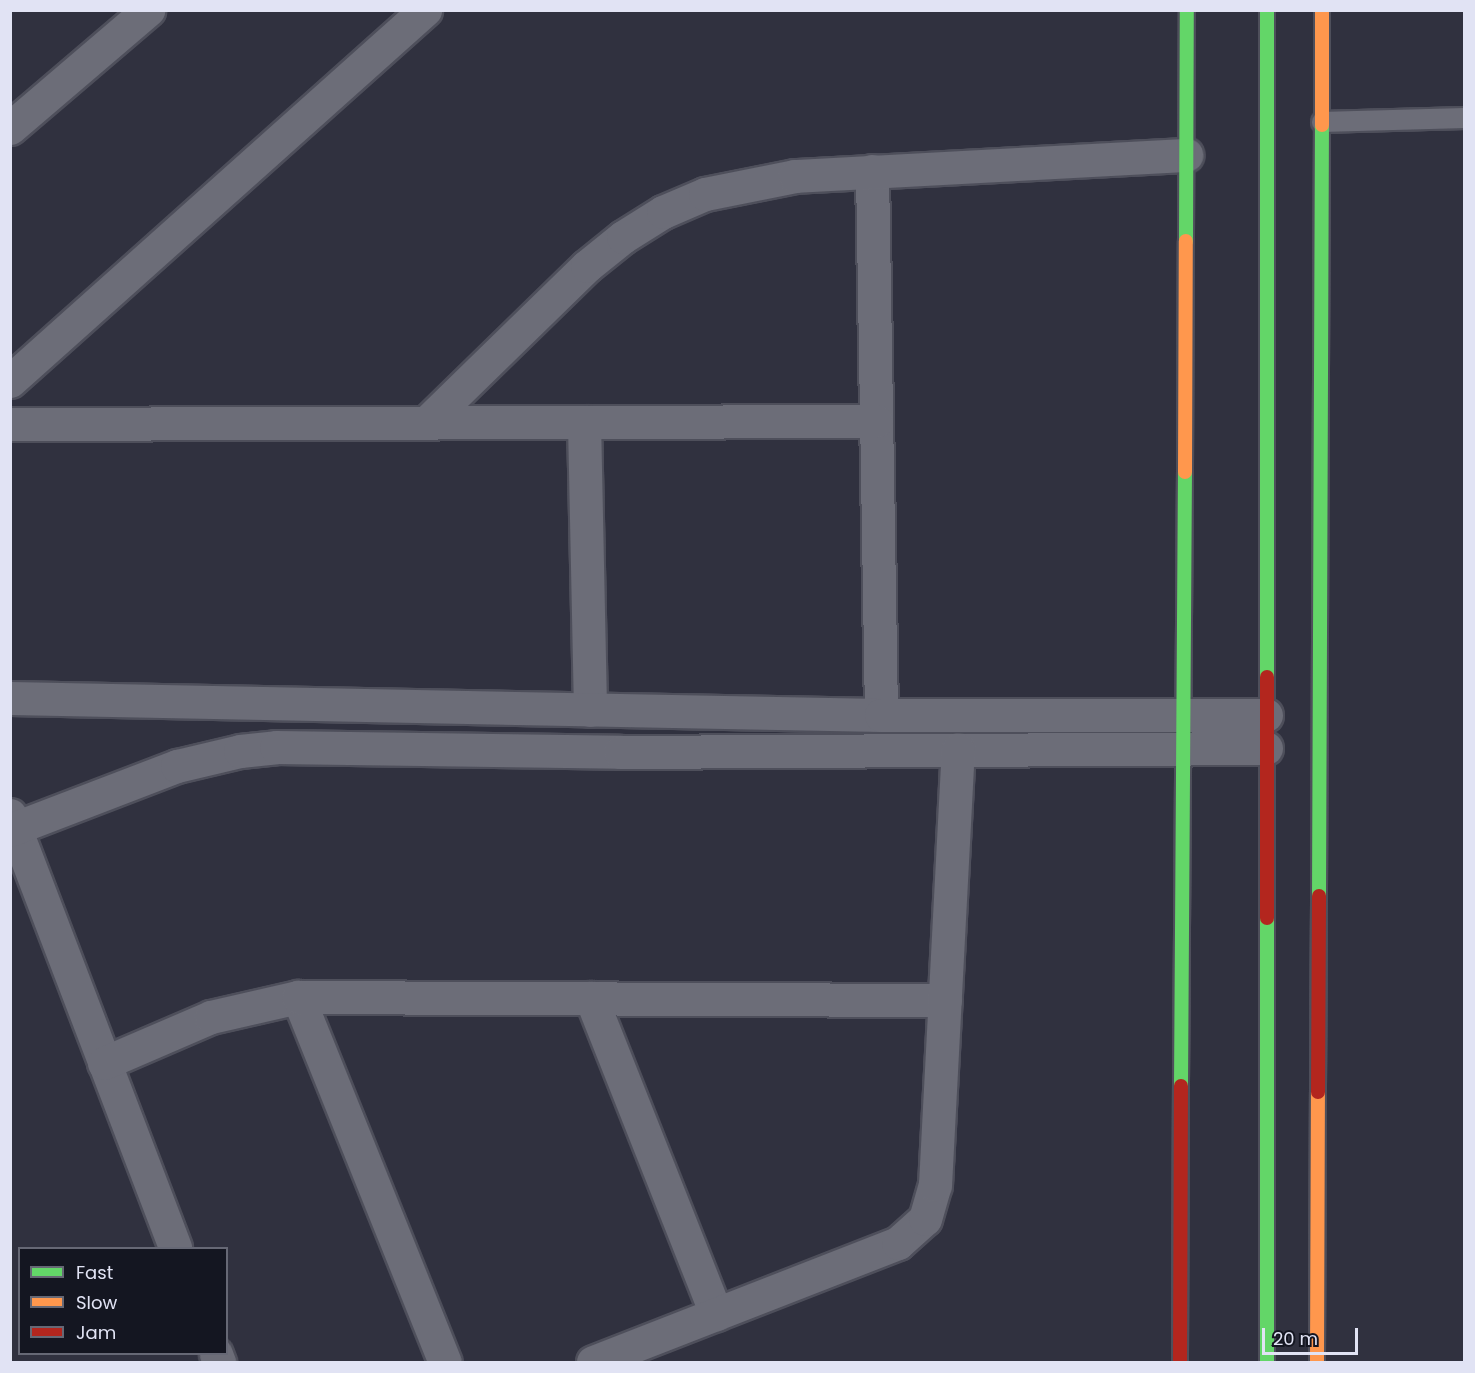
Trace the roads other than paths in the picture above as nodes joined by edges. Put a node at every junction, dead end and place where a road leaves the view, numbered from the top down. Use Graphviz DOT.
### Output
graph roads {
  1 [pos="148,10"];
  2 [pos="425,10"];
  3 [pos="1187,10"];
  4 [pos="1267,10"];
  5 [pos="1322,10"];
  6 [pos="1464,118"];
  7 [pos="1322,122"];
  8 [pos="10,128"];
  9 [pos="1186,155"];
  10 [pos="872,171"];
  11 [pos="10,381"];
  12 [pos="876,421"];
  13 [pos="427,422"];
  14 [pos="584,422"];
  15 [pos="10,424"];
  16 [pos="10,698"];
  17 [pos="592,710"];
  18 [pos="881,715"];
  19 [pos="1185,715"];
  20 [pos="1266,715"];
  21 [pos="1266,748"];
  22 [pos="1185,749"];
  23 [pos="958,750"];
  24 [pos="563,751"];
  25 [pos="620,752"];
  26 [pos="12,825"];
  27 [pos="298,997"];
  28 [pos="591,998"];
  29 [pos="945,1000"];
  30 [pos="105,1063"];
  31 [pos="175,1247"];
  32 [pos="716,1314"];
  33 [pos="445,1362"];
  34 [pos="593,1362"];
  35 [pos="1180,1362"];
  36 [pos="1267,1362"];
  37 [pos="1317,1362"];
  1 -- 8 [label="street"];
  2 -- 11 [label="street"];
  3 -- 9 [label="street"];
  4 -- 20 [label="street"];
  5 -- 7 [label="street"];
  6 -- 7 [label="lane"];
  7 -- 37 [label="street"];
  9 -- 10 [label="street"];
  9 -- 19 [label="street"];
  10 -- 12 [label="street"];
  10 -- 13 [label="street"];
  12 -- 14 [label="street"];
  12 -- 18 [label="street"];
  13 -- 14 [label="street"];
  13 -- 15 [label="street"];
  14 -- 17 [label="street"];
  16 -- 17 [label="street"];
  17 -- 18 [label="street"];
  17 -- 24 [label="street"];
  17 -- 25 [label="street"];
  18 -- 19 [label="street"];
  19 -- 20 [label="street"];
  19 -- 22 [label="street"];
  20 -- 21 [label="street"];
  21 -- 22 [label="street"];
  21 -- 36 [label="street"];
  22 -- 23 [label="street"];
  22 -- 35 [label="street"];
  23 -- 25 [label="street"];
  23 -- 29 [label="street"];
  24 -- 25 [label="street"];
  24 -- 26 [label="street"];
  26 -- 30 [label="street"];
  27 -- 28 [label="street"];
  27 -- 30 [label="street"];
  27 -- 33 [label="street"];
  28 -- 29 [label="street"];
  28 -- 32 [label="street"];
  29 -- 32 [label="street"];
  30 -- 31 [label="street"];
  32 -- 34 [label="street"];
}
